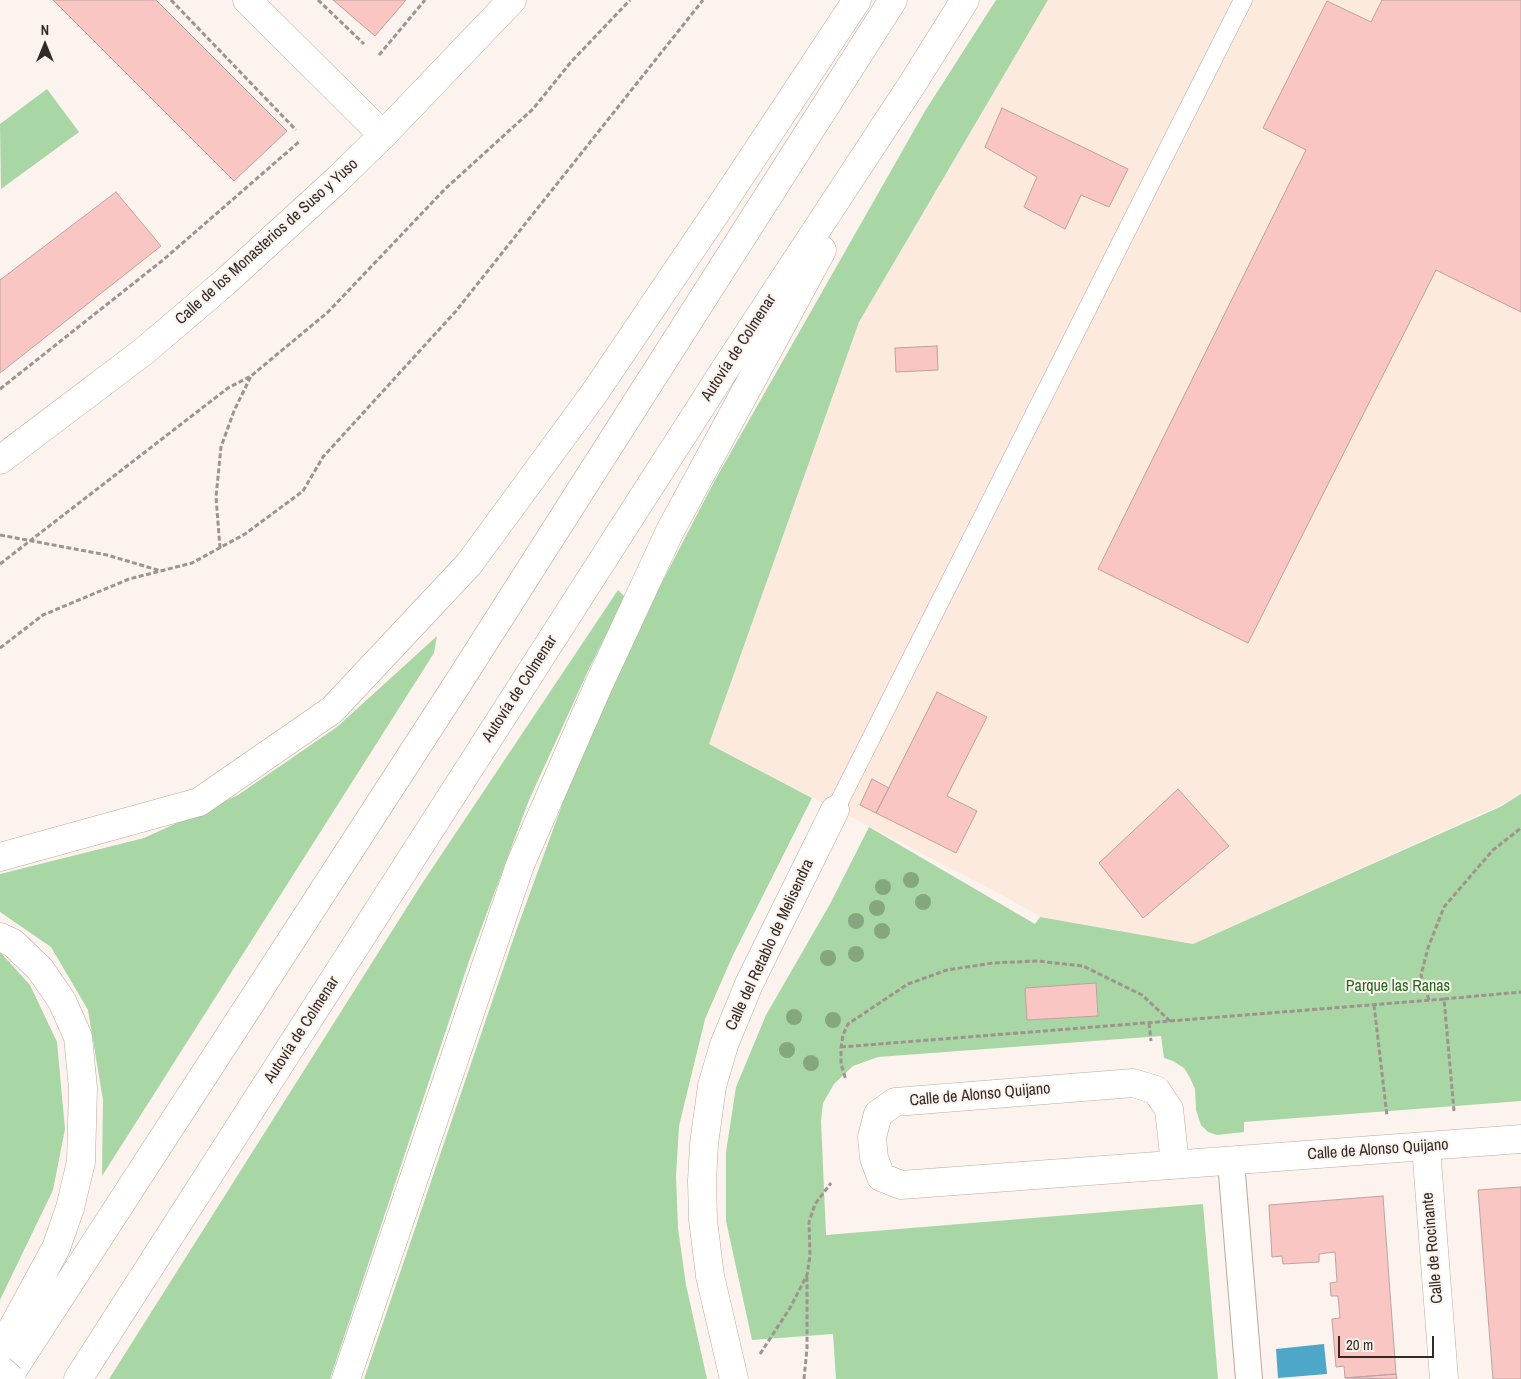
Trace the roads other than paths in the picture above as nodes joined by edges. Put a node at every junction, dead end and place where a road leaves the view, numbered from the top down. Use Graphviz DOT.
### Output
graph roads {
  1 [pos="247,0"];
  2 [pos="512,0"];
  3 [pos="857,0"];
  4 [pos="893,0"];
  5 [pos="966,0"];
  6 [pos="1243,0"];
  7 [pos="911,86"];
  8 [pos="383,135"];
  9 [pos="0,460"];
  10 [pos="835,810"];
  11 [pos="0,857"];
  12 [pos="0,937"];
  13 [pos="1521,1139"];
  14 [pos="1426,1147"];
  15 [pos="1231,1162"];
  16 [pos="1175,1164"];
  17 [pos="0,1351"];
  18 [pos="0,1369"];
  19 [pos="7,1379"];
  20 [pos="11,1379"];
  21 [pos="78,1379"];
  22 [pos="346,1379"];
  23 [pos="734,1379"];
  24 [pos="1249,1379"];
  25 [pos="1444,1379"];
  1 -- 8 [label="main road"];
  2 -- 8 [label="main road, Calle de los Monasterios de Suso y Yuso"];
  3 -- 11 [label="main road"];
  4 -- 19 [label="main road"];
  5 -- 7 [label="main road, Autovía de Colmenar"];
  6 -- 10 [label="lane"];
  7 -- 21 [label="main road, Autovía de Colmenar"];
  7 -- 22 [label="main road"];
  8 -- 9 [label="main road, Calle de los Monasterios de Suso y Yuso"];
  10 -- 23 [label="main road, Calle del Retablo de Melisendra"];
  12 -- 17 [label="main road"];
  13 -- 14 [label="main road, Calle de Alonso Quijano"];
  14 -- 15 [label="main road, Calle de Alonso Quijano"];
  14 -- 25 [label="main road, Calle de Rocinante"];
  15 -- 16 [label="main road, Calle de Alonso Quijano"];
  15 -- 24 [label="street"];
  16 -- 16 [label="main road, Calle de Alonso Quijano"];
  18 -- 20 [label="main road, bridge"];
}
